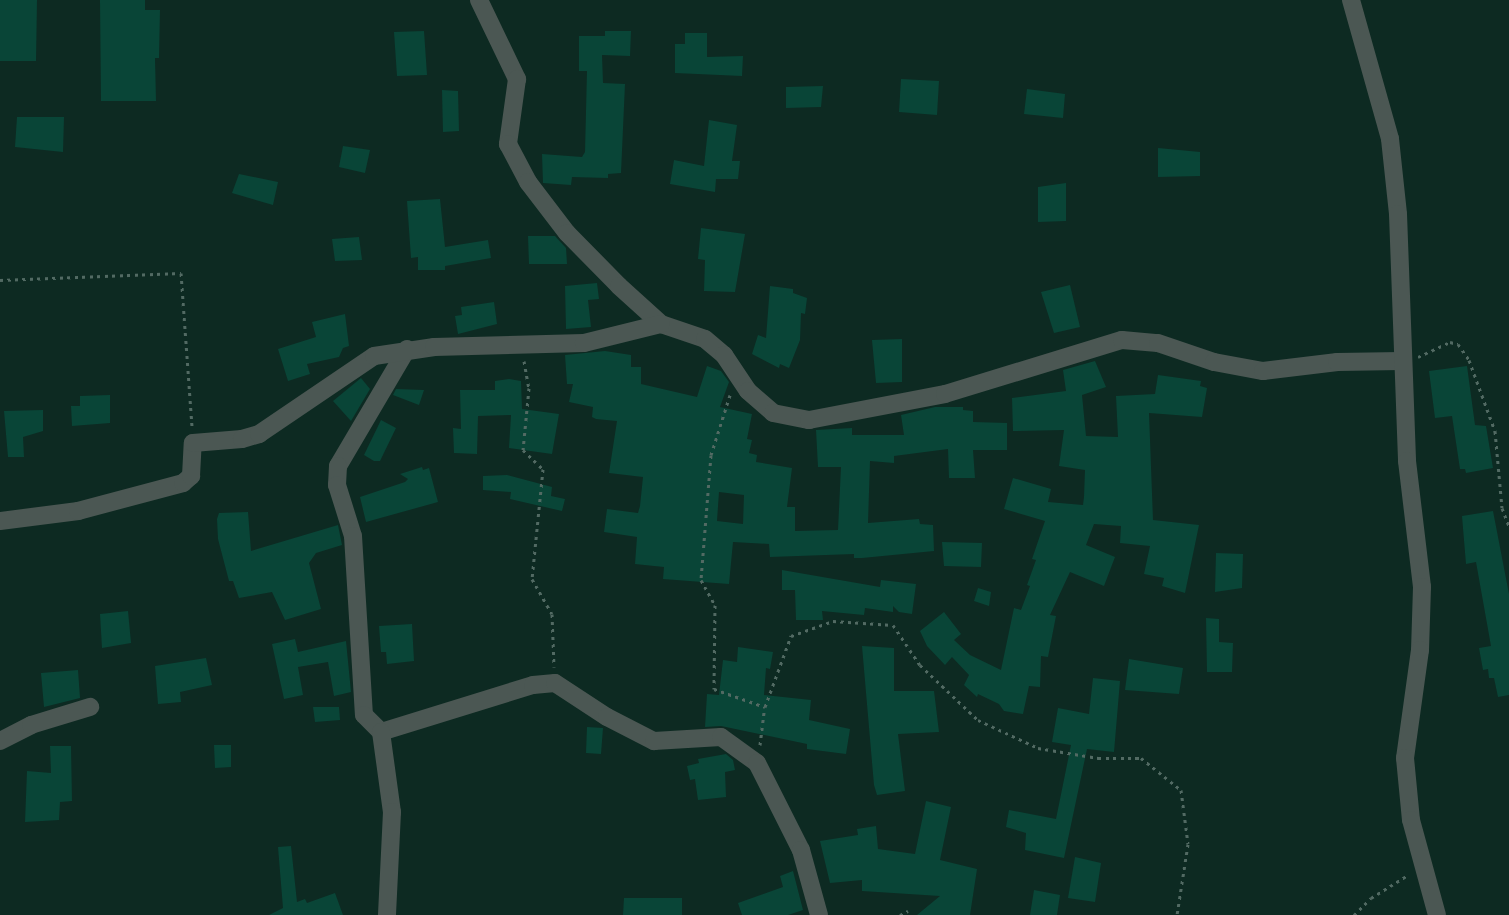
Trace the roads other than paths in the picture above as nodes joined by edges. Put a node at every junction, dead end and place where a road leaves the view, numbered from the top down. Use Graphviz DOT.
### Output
graph roads {
  1 [pos="479,0"];
  2 [pos="1351,0"];
  3 [pos="661,324"];
  4 [pos="407,349"];
  5 [pos="1401,362"];
  6 [pos="0,521"];
  7 [pos="90,707"];
  8 [pos="381,732"];
  9 [pos="0,741"];
  10 [pos="387,915"];
  11 [pos="819,915"];
  12 [pos="1437,915"];
  1 -- 3 [label="street"];
  2 -- 5 [label="street"];
  3 -- 4 [label="street"];
  3 -- 5 [label="street"];
  4 -- 6 [label="street"];
  4 -- 8 [label="street"];
  5 -- 12 [label="street"];
  7 -- 9 [label="street"];
  8 -- 10 [label="street"];
  8 -- 11 [label="street"];
}
